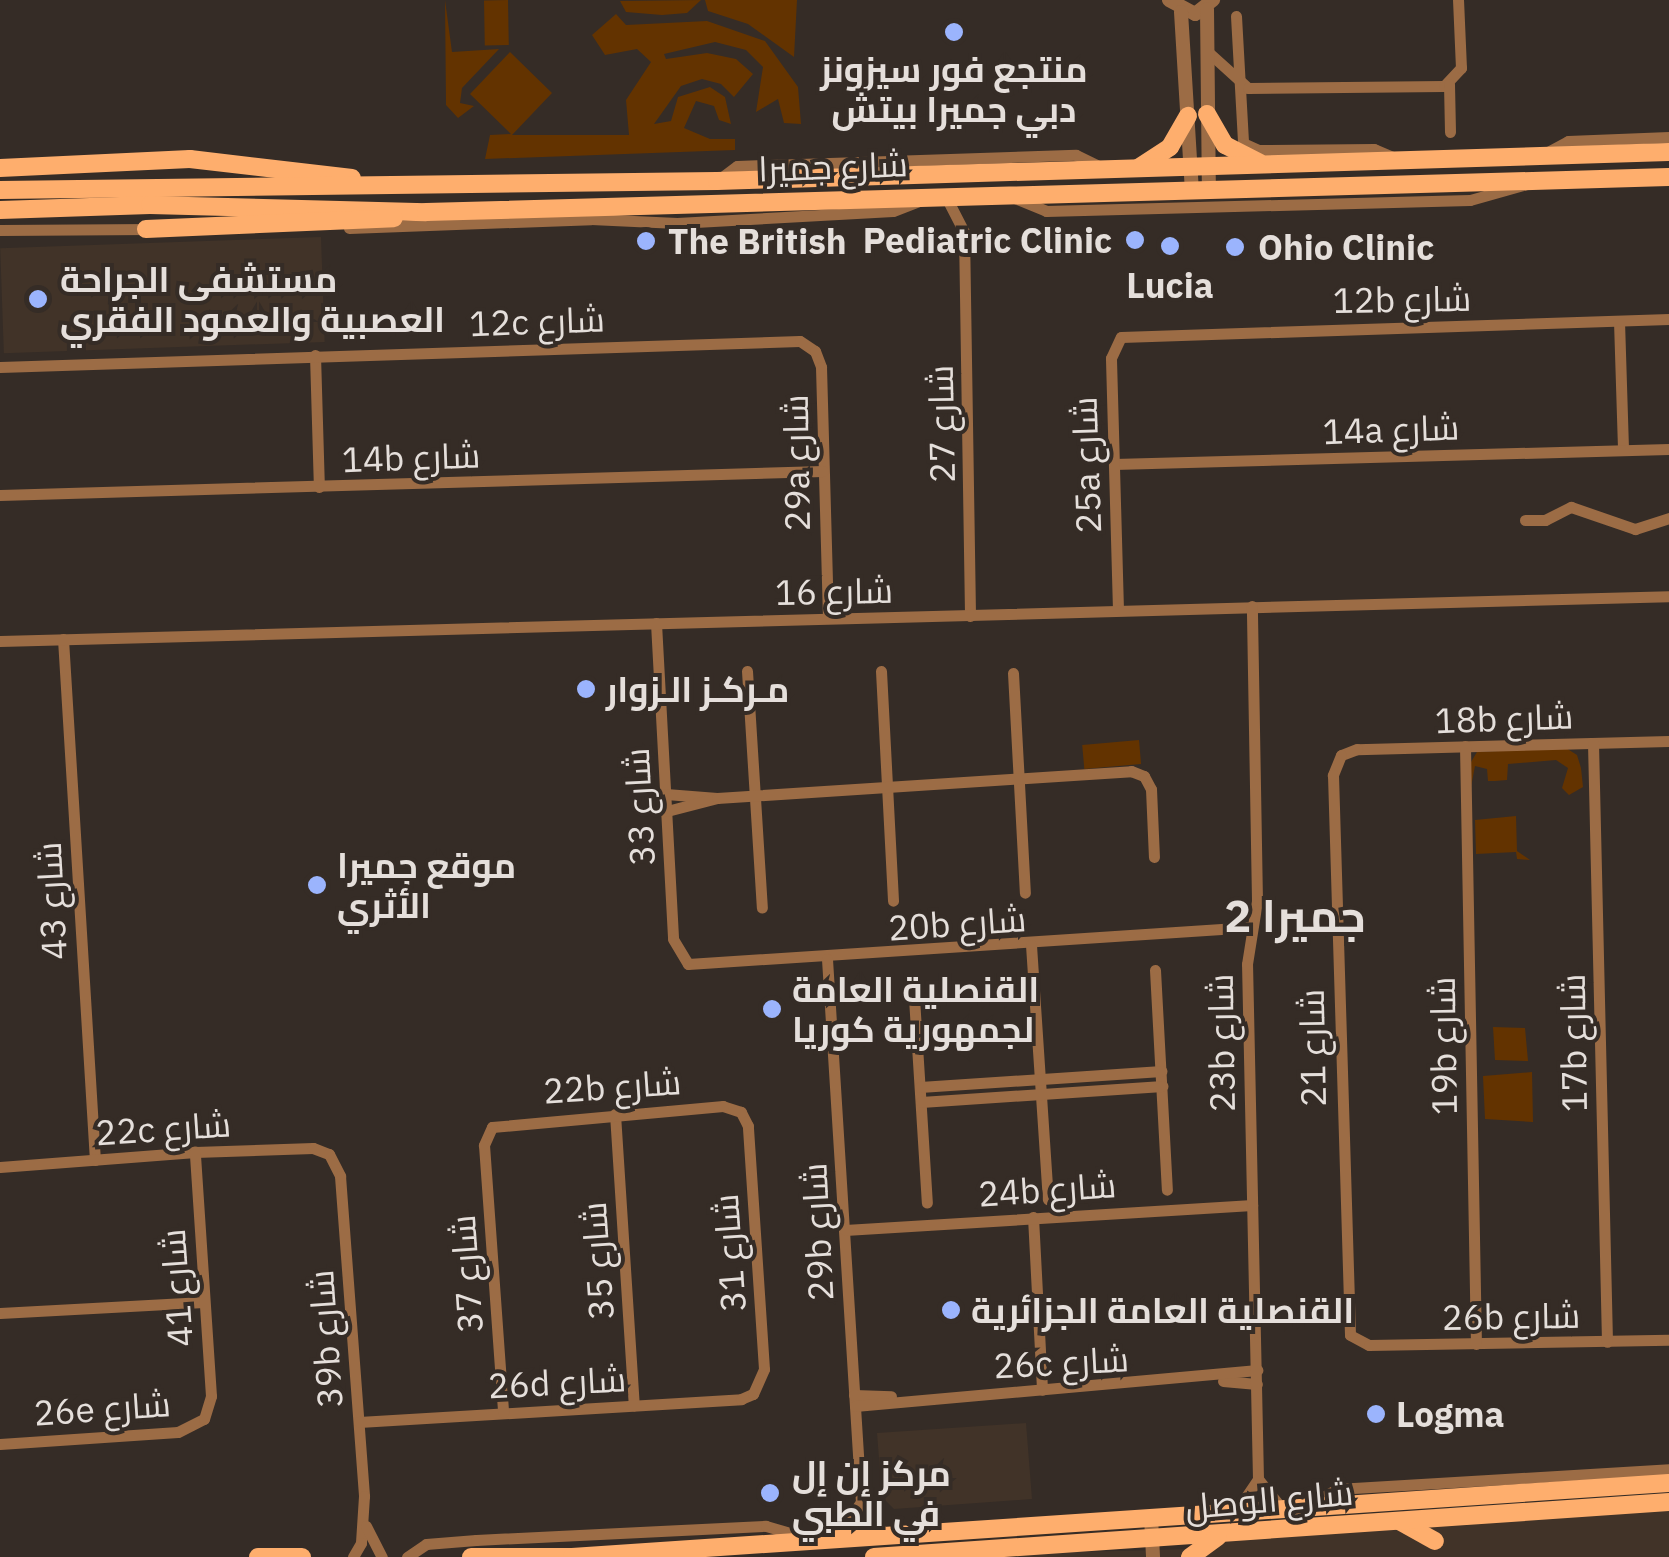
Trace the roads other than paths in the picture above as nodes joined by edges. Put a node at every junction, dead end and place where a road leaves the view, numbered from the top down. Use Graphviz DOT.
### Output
graph roads {
  1 [pos="1169,0"];
  2 [pos="1458,0"];
  3 [pos="1212,3"];
  4 [pos="1181,12"];
  5 [pos="1236,16"];
  6 [pos="1204,46"];
  7 [pos="1449,84"];
  8 [pos="1238,85"];
  9 [pos="1198,115"];
  10 [pos="1450,132"];
  11 [pos="1669,137"];
  12 [pos="1669,152"];
  13 [pos="1540,156"];
  14 [pos="1399,161"];
  15 [pos="1270,167"];
  16 [pos="0,168"];
  17 [pos="1138,168"];
  18 [pos="1200,169"];
  19 [pos="1669,177"];
  20 [pos="1535,181"];
  21 [pos="392,185"];
  22 [pos="0,190"];
  23 [pos="1200,190"];
  24 [pos="983,195"];
  25 [pos="1008,195"];
  26 [pos="938,196"];
  27 [pos="0,210"];
  28 [pos="426,212"];
  29 [pos="146,229"];
  30 [pos="0,230"];
  31 [pos="964,232"];
  32 [pos="1669,320"];
  33 [pos="1619,321"];
  34 [pos="1137,333"];
  35 [pos="315,355"];
  36 [pos="0,366"];
  37 [pos="822,366"];
  38 [pos="1669,449"];
  39 [pos="1623,450"];
  40 [pos="1114,464"];
  41 [pos="824,471"];
  42 [pos="318,487"];
  43 [pos="0,495"];
  44 [pos="1669,518"];
  45 [pos="1524,520"];
  46 [pos="1669,596"];
  47 [pos="1252,606"];
  48 [pos="1118,610"];
  49 [pos="970,616"];
  50 [pos="828,618"];
  51 [pos="656,623"];
  52 [pos="63,639"];
  53 [pos="0,641"];
  54 [pos="881,671"];
  55 [pos="747,672"];
  56 [pos="1013,673"];
  57 [pos="1669,741"];
  58 [pos="1593,743"];
  59 [pos="1464,746"];
  60 [pos="1341,755"];
  61 [pos="1020,780"];
  62 [pos="888,786"];
  63 [pos="666,794"];
  64 [pos="755,795"];
  65 [pos="716,798"];
  66 [pos="668,811"];
  67 [pos="1154,856"];
  68 [pos="1025,893"];
  69 [pos="894,901"];
  70 [pos="762,908"];
  71 [pos="1250,933"];
  72 [pos="1030,945"];
  73 [pos="827,959"];
  74 [pos="707,967"];
  75 [pos="1155,970"];
  76 [pos="913,982"];
  77 [pos="1161,1071"];
  78 [pos="1040,1077"];
  79 [pos="1162,1086"];
  80 [pos="920,1087"];
  81 [pos="1042,1093"];
  82 [pos="921,1102"];
  83 [pos="741,1112"];
  84 [pos="616,1114"];
  85 [pos="488,1132"];
  86 [pos="196,1152"];
  87 [pos="329,1154"];
  88 [pos="94,1160"];
  89 [pos="0,1168"];
  90 [pos="1167,1190"];
  91 [pos="1048,1199"];
  92 [pos="927,1203"];
  93 [pos="1252,1205"];
  94 [pos="1033,1216"];
  95 [pos="844,1230"];
  96 [pos="204,1302"];
  97 [pos="0,1313"];
  98 [pos="1354,1340"];
  99 [pos="1669,1340"];
  100 [pos="1607,1342"];
  101 [pos="1476,1344"];
  102 [pos="1257,1377"];
  103 [pos="757,1390"];
  104 [pos="1042,1390"];
  105 [pos="855,1401"];
  106 [pos="634,1404"];
  107 [pos="503,1412"];
  108 [pos="204,1419"];
  109 [pos="358,1422"];
  110 [pos="0,1444"];
  111 [pos="1669,1469"];
  112 [pos="1258,1478"];
  113 [pos="1669,1483"];
  114 [pos="1665,1501"];
  115 [pos="862,1502"];
  116 [pos="1304,1508"];
  117 [pos="1283,1510"];
  118 [pos="1235,1512"];
  119 [pos="1136,1518"];
  120 [pos="1398,1521"];
  121 [pos="365,1523"];
  122 [pos="882,1531"];
  123 [pos="1226,1534"];
  124 [pos="838,1535"];
  125 [pos="807,1538"];
  126 [pos="1435,1541"];
  127 [pos="1037,1546"];
  128 [pos="1145,1549"];
  129 [pos="258,1557"];
  130 [pos="302,1557"];
  131 [pos="353,1557"];
  132 [pos="382,1557"];
  133 [pos="407,1557"];
  134 [pos="471,1557"];
  135 [pos="572,1557"];
  136 [pos="874,1557"];
  137 [pos="1104,1557"];
  138 [pos="1190,1557"];
  1 -- 4 [label="street"];
  2 -- 7 [label="street"];
  3 -- 4 [label="street"];
  3 -- 6 [label="street"];
  4 -- 9 [label="street"];
  5 -- 8 [label="street"];
  6 -- 8 [label="street"];
  6 -- 9 [label="street"];
  7 -- 8 [label="street"];
  7 -- 10 [label="street"];
  8 -- 14 [label="street"];
  9 -- 15 [label="main road"];
  9 -- 17 [label="main road"];
  9 -- 18 [label="street"];
  11 -- 13 [label="street"];
  12 -- 13 [label="main road, شارع جميرا"];
  13 -- 14 [label="main road, شارع جميرا"];
  14 -- 15 [label="main road, شارع جميرا"];
  15 -- 18 [label="main road, شارع جميرا"];
  16 -- 21 [label="main road"];
  17 -- 18 [label="main road, شارع جميرا"];
  17 -- 21 [label="main road, شارع جميرا"];
  18 -- 23 [label="street"];
  19 -- 20 [label="main road, شارع جميرا"];
  20 -- 23 [label="main road, شارع جميرا"];
  20 -- 25 [label="street"];
  21 -- 22 [label="main road, شارع جميرا"];
  23 -- 25 [label="main road, شارع جميرا"];
  24 -- 25 [label="main road, شارع جميرا"];
  24 -- 26 [label="main road, شارع جميرا"];
  24 -- 31 [label="street, شارع 27"];
  26 -- 28 [label="main road, شارع جميرا"];
  26 -- 29 [label="street"];
  26 -- 31 [label="street, شارع 27"];
  27 -- 28 [label="main road, شارع جميرا"];
  28 -- 29 [label="main road"];
  29 -- 30 [label="street"];
  31 -- 49 [label="street, شارع 27"];
  32 -- 33 [label="street, 12b شارع"];
  33 -- 34 [label="street, 12b شارع"];
  33 -- 39 [label="street"];
  34 -- 40 [label="street, 25a شارع"];
  35 -- 36 [label="street, 12c شارع"];
  35 -- 37 [label="street, 12c شارع"];
  35 -- 42 [label="street"];
  37 -- 41 [label="street, 29a شارع"];
  38 -- 39 [label="street, 14a شارع"];
  39 -- 40 [label="street, 14a شارع"];
  40 -- 48 [label="street, 25a شارع"];
  41 -- 42 [label="street, 14b شارع"];
  41 -- 50 [label="street, 29a شارع"];
  42 -- 43 [label="street, 14b شارع"];
  44 -- 45 [label="street"];
  46 -- 47 [label="street, شارع 16"];
  47 -- 48 [label="street, شارع 16"];
  47 -- 71 [label="street, 23b شارع"];
  48 -- 49 [label="street, شارع 16"];
  49 -- 50 [label="street, شارع 16"];
  50 -- 51 [label="street, شارع 16"];
  51 -- 52 [label="street, شارع 16"];
  51 -- 63 [label="street, شارع 33"];
  52 -- 53 [label="street, شارع 16"];
  52 -- 88 [label="street, شارع 43"];
  54 -- 62 [label="street"];
  55 -- 64 [label="street"];
  56 -- 61 [label="street"];
  57 -- 58 [label="street, 18b شارع"];
  58 -- 59 [label="street, 18b شارع"];
  58 -- 100 [label="street, 17b شارع"];
  59 -- 60 [label="street, 18b شارع"];
  59 -- 101 [label="street, 19b شارع"];
  60 -- 98 [label="street, شارع 21"];
  61 -- 62 [label="street"];
  61 -- 67 [label="street"];
  61 -- 68 [label="street"];
  62 -- 64 [label="street"];
  62 -- 69 [label="street"];
  63 -- 65 [label="street"];
  63 -- 66 [label="street, شارع 33"];
  64 -- 65 [label="street"];
  64 -- 70 [label="street"];
  65 -- 66 [label="street"];
  66 -- 74 [label="street, شارع 33"];
  71 -- 72 [label="street, 20b شارع"];
  71 -- 93 [label="street, 23b شارع"];
  72 -- 73 [label="street, 20b شارع"];
  72 -- 78 [label="street"];
  73 -- 74 [label="street, 20b شارع"];
  73 -- 95 [label="street, 29b شارع"];
  75 -- 77 [label="street"];
  76 -- 80 [label="street"];
  77 -- 78 [label="street"];
  77 -- 79 [label="street"];
  78 -- 80 [label="street"];
  78 -- 81 [label="street"];
  79 -- 81 [label="street"];
  79 -- 90 [label="street"];
  80 -- 82 [label="street"];
  81 -- 82 [label="street"];
  81 -- 91 [label="street"];
  82 -- 92 [label="street"];
  83 -- 84 [label="street, 22b شارع"];
  83 -- 103 [label="street, شارع 31"];
  84 -- 85 [label="street, 22b شارع"];
  84 -- 106 [label="street, شارع 35"];
  85 -- 107 [label="street, شارع 37"];
  86 -- 87 [label="street, 22c شارع"];
  86 -- 88 [label="street, 22c شارع"];
  86 -- 96 [label="street, شارع 41"];
  87 -- 109 [label="street, 39b شارع"];
  88 -- 89 [label="street, 22c شارع"];
  93 -- 94 [label="street, 24b شارع"];
  93 -- 102 [label="street, 23b شارع"];
  94 -- 95 [label="street, 24b شارع"];
  94 -- 104 [label="street"];
  95 -- 105 [label="street, 29b شارع"];
  96 -- 97 [label="street"];
  96 -- 108 [label="street, شارع 41"];
  98 -- 101 [label="street, 26b شارع"];
  99 -- 100 [label="street, 26b شارع"];
  100 -- 101 [label="street, 26b شارع"];
  102 -- 104 [label="street, 26c شارع"];
  102 -- 112 [label="street, 23b شارع"];
  103 -- 106 [label="street, 26d شارع"];
  104 -- 105 [label="street, 26c شارع"];
  105 -- 115 [label="street, 29b شارع"];
  106 -- 107 [label="street, 26d شارع"];
  107 -- 109 [label="street, 26d شارع"];
  108 -- 110 [label="street, 26e شارع"];
  109 -- 121 [label="street, 39b شارع"];
  111 -- 116 [label="street, شارع الوصل"];
  112 -- 117 [label="street"];
  112 -- 118 [label="street"];
  113 -- 116 [label="main road, شارع الوصل"];
  114 -- 120 [label="main road, شارع الوصل"];
  115 -- 122 [label="street"];
  115 -- 124 [label="street"];
  116 -- 117 [label="main road, شارع الوصل"];
  117 -- 118 [label="main road, شارع الوصل"];
  118 -- 119 [label="main road, شارع الوصل"];
  119 -- 122 [label="main road, شارع الوصل"];
  119 -- 127 [label="main road"];
  119 -- 128 [label="street"];
  120 -- 123 [label="main road, شارع الوصل"];
  120 -- 126 [label="main road"];
  121 -- 131 [label="street, 39b شارع"];
  121 -- 132 [label="street, 39b شارع"];
  122 -- 124 [label="main road, شارع الوصل"];
  123 -- 128 [label="main road, شارع الوصل"];
  123 -- 138 [label="main road"];
  124 -- 125 [label="main road, شارع الوصل"];
  125 -- 133 [label="street, شارع الوصل"];
  125 -- 135 [label="main road, شارع الوصل"];
  127 -- 128 [label="main road, شارع الوصل"];
  127 -- 136 [label="main road, شارع الوصل"];
  127 -- 137 [label="main road"];
  129 -- 130 [label="main road"];
  134 -- 135 [label="main road, شارع الوصل"];
}
